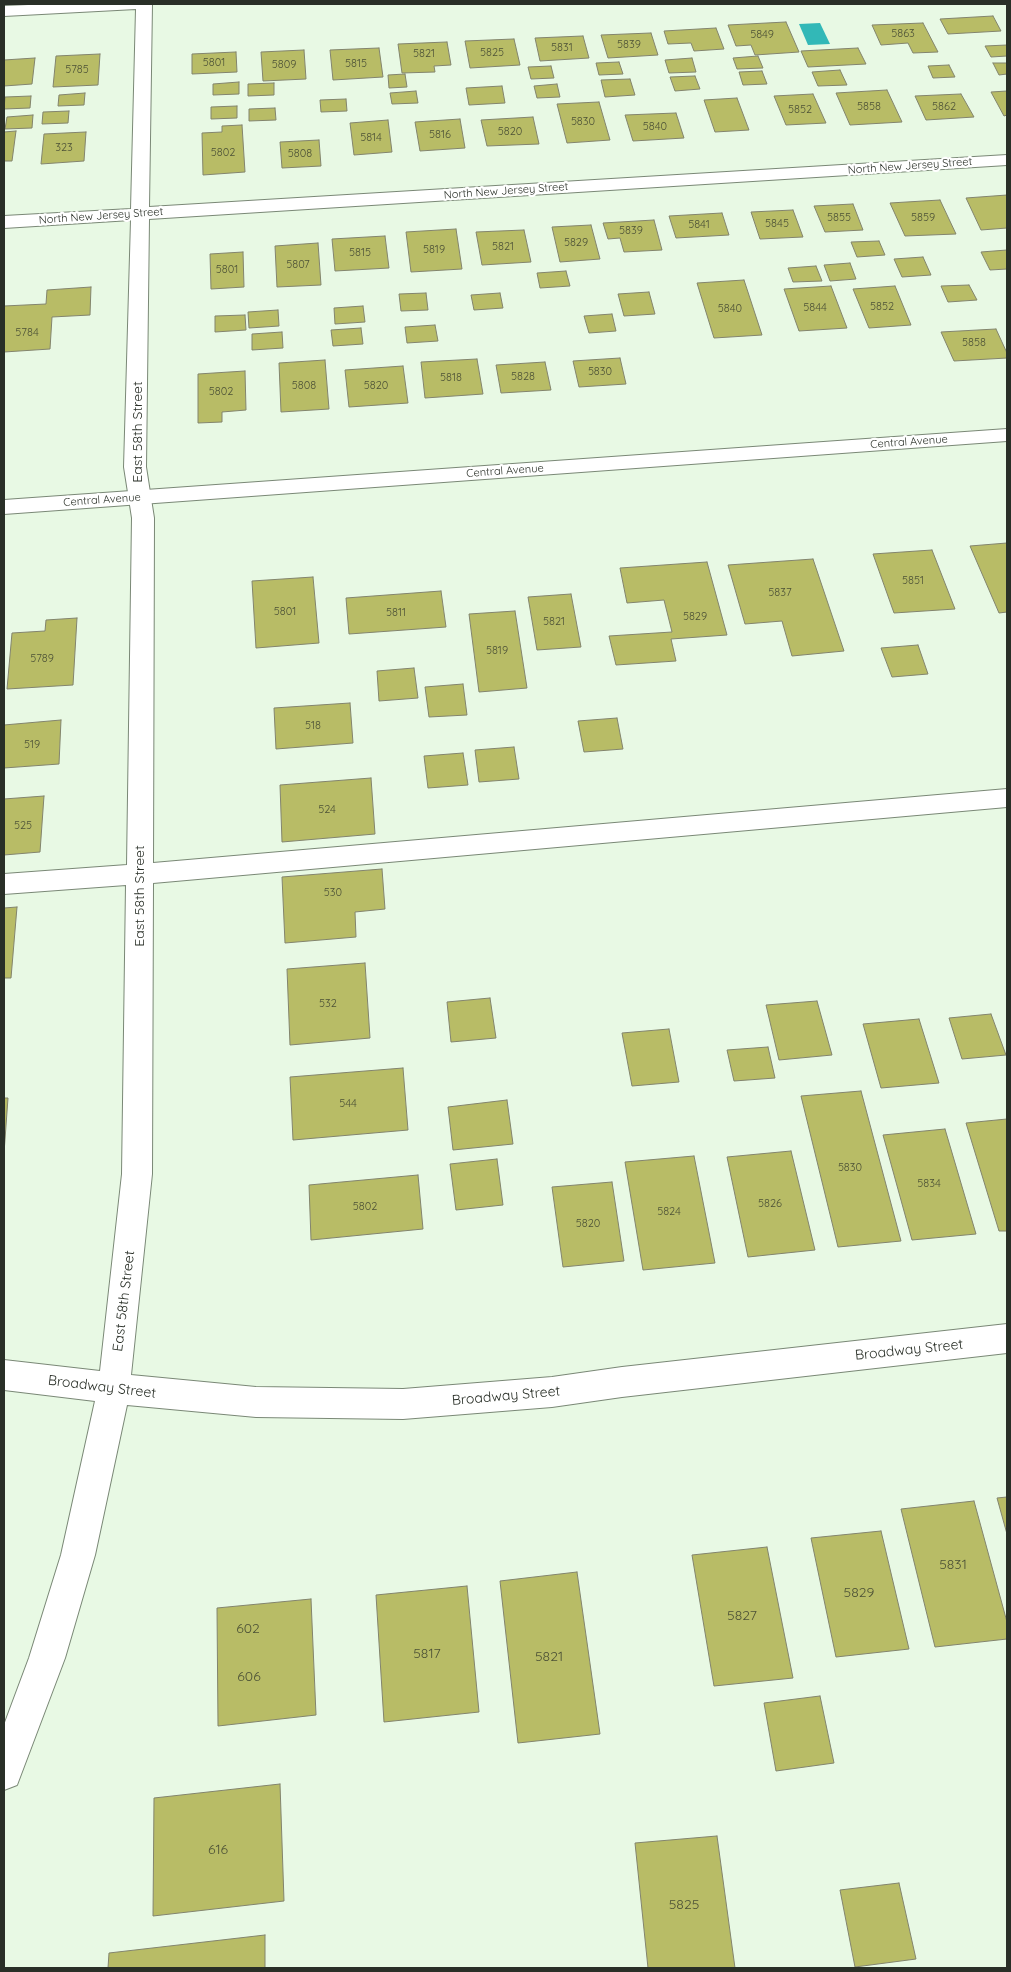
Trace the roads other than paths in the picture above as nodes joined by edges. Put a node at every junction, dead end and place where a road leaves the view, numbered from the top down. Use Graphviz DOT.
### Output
graph roads {
  1 [pos="143,4"];
  2 [pos="4,11"];
  3 [pos="1007,160"];
  4 [pos="141,214"];
  5 [pos="4,222"];
  6 [pos="1007,435"];
  7 [pos="139,497"];
  8 [pos="4,507"];
  9 [pos="1007,798"];
  10 [pos="140,874"];
  11 [pos="4,884"];
  12 [pos="1007,1340"];
  13 [pos="4,1375"];
  14 [pos="114,1388"];
  15 [pos="4,1772"];
  1 -- 2 [label="street"];
  1 -- 4 [label="street, East 58th Street"];
  3 -- 4 [label="street, North New Jersey Street"];
  4 -- 5 [label="street, North New Jersey Street"];
  4 -- 7 [label="street, East 58th Street"];
  6 -- 7 [label="street, Central Avenue"];
  7 -- 8 [label="street, Central Avenue"];
  7 -- 10 [label="street, East 58th Street"];
  9 -- 10 [label="street"];
  10 -- 11 [label="street"];
  10 -- 14 [label="street, East 58th Street"];
  12 -- 14 [label="street, Broadway Street"];
  13 -- 14 [label="street, Broadway Street"];
  14 -- 15 [label="street, East 58th Street"];
}
